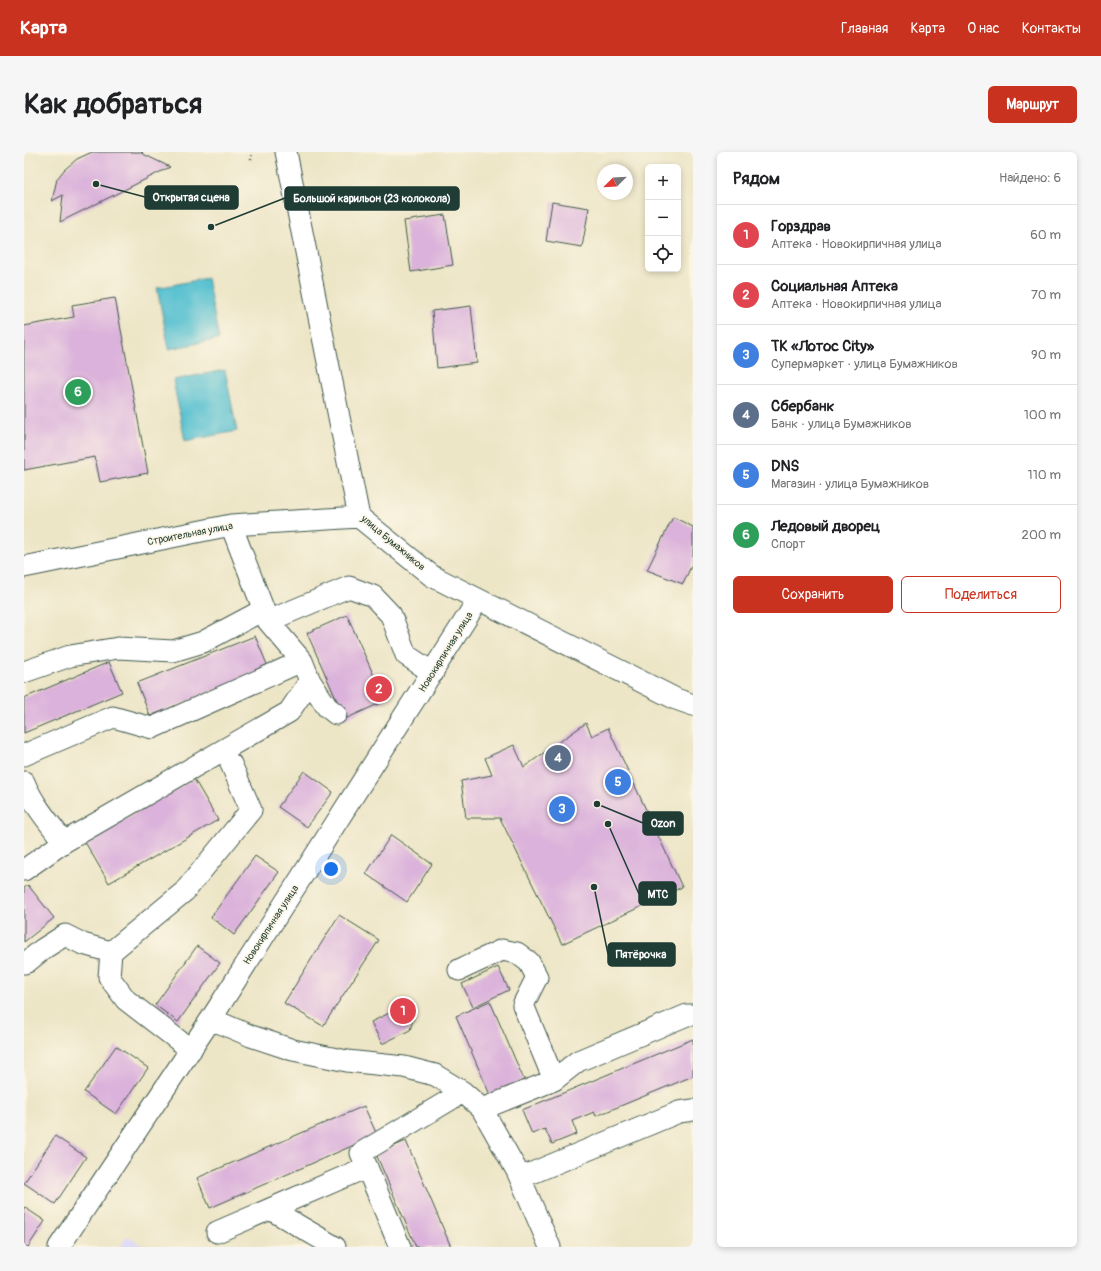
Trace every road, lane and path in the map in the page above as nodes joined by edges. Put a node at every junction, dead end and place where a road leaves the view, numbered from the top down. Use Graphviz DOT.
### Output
graph roads {
  1 [pos="252,152"];
  2 [pos="286,152"];
  3 [pos="251,160"];
  4 [pos="359,517"];
  5 [pos="231,525"];
  6 [pos="24,567"];
  7 [pos="478,600"];
  8 [pos="266,615"];
  9 [pos="302,661"];
  10 [pos="24,672"];
  11 [pos="433,673"];
  12 [pos="310,681"];
  13 [pos="693,705"];
  14 [pos="336,714"];
  15 [pos="24,754"];
  16 [pos="231,764"];
  17 [pos="24,782"];
  18 [pos="64,842"];
  19 [pos="24,870"];
  20 [pos="111,952"];
  21 [pos="24,963"];
  22 [pos="459,970"];
  23 [pos="693,1014"];
  24 [pos="211,1019"];
  25 [pos="191,1050"];
  26 [pos="554,1080"];
  27 [pos="463,1092"];
  28 [pos="482,1109"];
  29 [pos="693,1110"];
  30 [pos="364,1160"];
  31 [pos="520,1178"];
  32 [pos="270,1209"];
  33 [pos="217,1232"];
  34 [pos="59,1247"];
  35 [pos="335,1247"];
  36 [pos="400,1247"];
  37 [pos="550,1247"];
  1 -- 3 [label="path"];
  2 -- 4 [label="street, улица Бумажников"];
  4 -- 5 [label="street, Строительная улица"];
  4 -- 7 [label="street, улица Бумажников"];
  5 -- 6 [label="street, Строительная улица"];
  5 -- 8 [label="street"];
  7 -- 11 [label="street, Новокирпичная улица"];
  7 -- 13 [label="street, улица Бумажников"];
  8 -- 9 [label="street"];
  8 -- 10 [label="street"];
  8 -- 11 [label="street"];
  9 -- 12 [label="street"];
  9 -- 15 [label="street"];
  11 -- 24 [label="street, Новокирпичная улица"];
  12 -- 14 [label="street"];
  12 -- 18 [label="street"];
  16 -- 20 [label="street"];
  17 -- 18 [label="street"];
  18 -- 19 [label="street"];
  20 -- 21 [label="street"];
  20 -- 25 [label="street"];
  22 -- 26 [label="street"];
  23 -- 26 [label="street"];
  24 -- 25 [label="street, Новокирпичная улица"];
  24 -- 27 [label="street"];
  25 -- 34 [label="street, Новокирпичная улица"];
  26 -- 28 [label="street"];
  27 -- 28 [label="street"];
  27 -- 30 [label="street"];
  28 -- 31 [label="street"];
  29 -- 31 [label="street"];
  30 -- 32 [label="street"];
  30 -- 36 [label="street"];
  31 -- 37 [label="street"];
  32 -- 33 [label="street"];
  32 -- 35 [label="street"];
}
